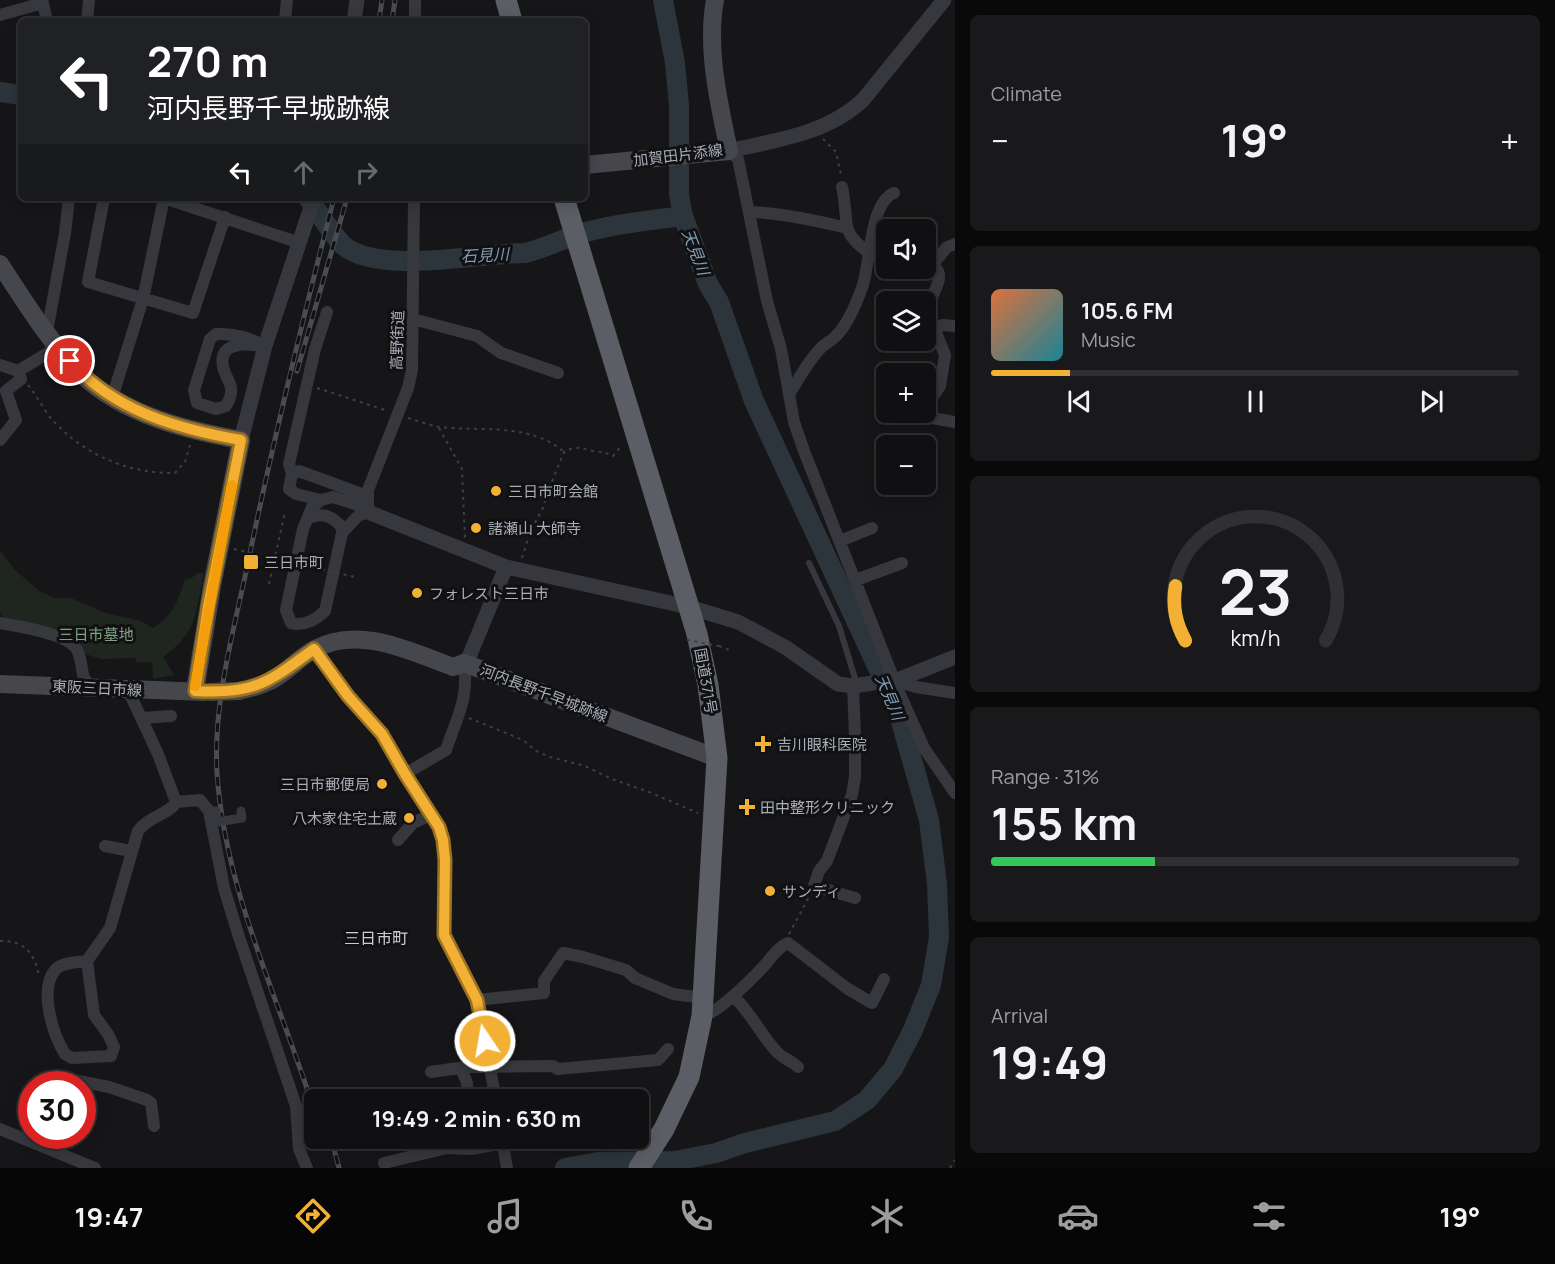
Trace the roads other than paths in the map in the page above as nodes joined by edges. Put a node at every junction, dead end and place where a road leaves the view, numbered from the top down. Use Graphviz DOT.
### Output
graph roads {
  1 [pos="89,0"];
  2 [pos="287,0"];
  3 [pos="357,0"];
  4 [pos="415,0"];
  5 [pos="506,0"];
  6 [pos="715,0"];
  7 [pos="944,0"];
  8 [pos="0,15"];
  9 [pos="46,18"];
  10 [pos="87,18"];
  11 [pos="285,18"];
  12 [pos="354,18"];
  13 [pos="415,18"];
  14 [pos="511,18"];
  15 [pos="729,151"];
  16 [pos="588,165"];
  17 [pos="843,187"];
  18 [pos="894,193"];
  19 [pos="69,201"];
  20 [pos="103,201"];
  21 [pos="163,201"];
  22 [pos="174,201"];
  23 [pos="313,201"];
  24 [pos="414,201"];
  25 [pos="565,201"];
  26 [pos="750,212"];
  27 [pos="225,217"];
  28 [pos="847,228"];
  29 [pos="300,243"];
  30 [pos="955,244"];
  31 [pos="869,254"];
  32 [pos="936,256"];
  33 [pos="876,257"];
  34 [pos="0,264"];
  35 [pos="936,270"];
  36 [pos="936,291"];
  37 [pos="143,299"];
  38 [pos="327,312"];
  39 [pos="413,320"];
  40 [pos="955,326"];
  41 [pos="936,327"];
  42 [pos="47,332"];
  43 [pos="936,333"];
  44 [pos="265,345"];
  45 [pos="58,347"];
  46 [pos="0,365"];
  47 [pos="558,373"];
  48 [pos="19,375"];
  49 [pos="789,394"];
  50 [pos="112,398"];
  51 [pos="955,422"];
  52 [pos="0,440"];
  53 [pos="241,440"];
  54 [pos="292,474"];
  55 [pos="321,500"];
  56 [pos="368,512"];
  57 [pos="307,519"];
  58 [pos="872,528"];
  59 [pos="344,530"];
  60 [pos="840,541"];
  61 [pos="809,563"];
  62 [pos="902,563"];
  63 [pos="512,568"];
  64 [pos="856,580"];
  65 [pos="689,607"];
  66 [pos="0,623"];
  67 [pos="314,649"];
  68 [pos="955,657"];
  69 [pos="464,663"];
  70 [pos="893,680"];
  71 [pos="0,684"];
  72 [pos="858,685"];
  73 [pos="90,687"];
  74 [pos="128,690"];
  75 [pos="202,692"];
  76 [pos="955,693"];
  77 [pos="171,716"];
  78 [pos="142,718"];
  79 [pos="717,758"];
  80 [pos="405,774"];
  81 [pos="955,793"];
  82 [pos="176,802"];
  83 [pos="209,811"];
  84 [pos="241,811"];
  85 [pos="430,815"];
  86 [pos="398,840"];
  87 [pos="105,846"];
  88 [pos="131,851"];
  89 [pos="855,898"];
  90 [pos="87,961"];
  91 [pos="884,979"];
  92 [pos="733,996"];
  93 [pos="477,1000"];
  94 [pos="703,1007"];
  95 [pos="668,1049"];
  96 [pos="72,1058"];
  97 [pos="490,1066"];
  98 [pos="798,1067"];
  99 [pos="461,1068"];
  100 [pos="66,1071"];
  101 [pos="431,1072"];
  102 [pos="96,1085"];
  103 [pos="468,1089"];
  104 [pos="494,1089"];
  105 [pos="154,1126"];
  106 [pos="0,1129"];
  107 [pos="18,1134"];
  108 [pos="57,1149"];
  109 [pos="430,1149"];
  110 [pos="384,1163"];
  111 [pos="94,1168"];
  112 [pos="307,1168"];
  113 [pos="639,1168"];
  1 -- 10 [label="street"];
  2 -- 11 [label="street"];
  3 -- 12 [label="street"];
  4 -- 13 [label="street"];
  5 -- 14 [label="highway"];
  6 -- 15 [label="main road, 加賀田片添線"];
  7 -- 15 [label="street"];
  8 -- 9 [label="street"];
  15 -- 16 [label="main road, 加賀田片添線"];
  15 -- 26 [label="street"];
  17 -- 28 [label="street"];
  18 -- 31 [label="street"];
  19 -- 42 [label="street"];
  20 -- 37 [label="street"];
  21 -- 37 [label="street"];
  22 -- 27 [label="street"];
  23 -- 29 [label="street"];
  24 -- 39 [label="street, 高野街道"];
  25 -- 65 [label="highway, 国道371号"];
  26 -- 28 [label="street"];
  26 -- 49 [label="street"];
  27 -- 29 [label="street"];
  27 -- 37 [label="street"];
  28 -- 31 [label="street"];
  29 -- 44 [label="street"];
  30 -- 32 [label="street"];
  31 -- 33 [label="street"];
  31 -- 49 [label="street"];
  34 -- 42 [label="main road"];
  35 -- 36 [label="street"];
  37 -- 50 [label="street"];
  38 -- 54 [label="street"];
  39 -- 47 [label="street"];
  39 -- 56 [label="street, 高野街道"];
  40 -- 41 [label="street"];
  42 -- 45 [label="main road"];
  43 -- 51 [label="street"];
  44 -- 44 [label="street"];
  44 -- 53 [label="street"];
  45 -- 48 [label="street"];
  45 -- 50 [label="main road"];
  46 -- 48 [label="street"];
  48 -- 52 [label="street"];
  49 -- 60 [label="street"];
  50 -- 53 [label="main road"];
  53 -- 75 [label="main road"];
  54 -- 55 [label="street"];
  54 -- 56 [label="street"];
  55 -- 56 [label="street"];
  55 -- 57 [label="street"];
  56 -- 59 [label="street"];
  56 -- 63 [label="street"];
  57 -- 59 [label="street"];
  57 -- 59 [label="street"];
  58 -- 60 [label="street"];
  60 -- 64 [label="street"];
  61 -- 72 [label="lane"];
  62 -- 64 [label="street"];
  63 -- 65 [label="street"];
  63 -- 69 [label="street"];
  64 -- 70 [label="street"];
  65 -- 72 [label="street"];
  65 -- 79 [label="highway, 国道371号"];
  66 -- 73 [label="street"];
  67 -- 69 [label="main road, 河内長野千早城跡線"];
  67 -- 75 [label="main road, 河内長野千早城跡線, bridge"];
  67 -- 80 [label="street"];
  68 -- 70 [label="street"];
  69 -- 79 [label="main road, 河内長野千早城跡線"];
  69 -- 80 [label="street"];
  70 -- 72 [label="street"];
  70 -- 76 [label="street"];
  70 -- 81 [label="street"];
  71 -- 73 [label="main road, 東阪三日市線"];
  72 -- 89 [label="street"];
  73 -- 74 [label="main road, 東阪三日市線"];
  74 -- 75 [label="main road, 東阪三日市線"];
  74 -- 78 [label="street"];
  77 -- 78 [label="street"];
  78 -- 82 [label="street"];
  79 -- 94 [label="highway, 国道371号"];
  80 -- 85 [label="street"];
  82 -- 83 [label="street"];
  82 -- 88 [label="street"];
  83 -- 84 [label="street, bridge"];
  83 -- 112 [label="street"];
  85 -- 86 [label="street"];
  85 -- 93 [label="street"];
  87 -- 88 [label="street"];
  88 -- 90 [label="street"];
  90 -- 96 [label="street"];
  90 -- 96 [label="street"];
  91 -- 92 [label="street"];
  92 -- 94 [label="street"];
  92 -- 98 [label="street"];
  93 -- 94 [label="street"];
  93 -- 97 [label="street"];
  94 -- 113 [label="highway, 国道371号"];
  95 -- 97 [label="street"];
  96 -- 100 [label="street"];
  97 -- 99 [label="street"];
  97 -- 104 [label="street"];
  99 -- 101 [label="street"];
  99 -- 103 [label="street"];
  102 -- 105 [label="street"];
  106 -- 107 [label="street"];
  108 -- 111 [label="street"];
  109 -- 110 [label="street"];
}
